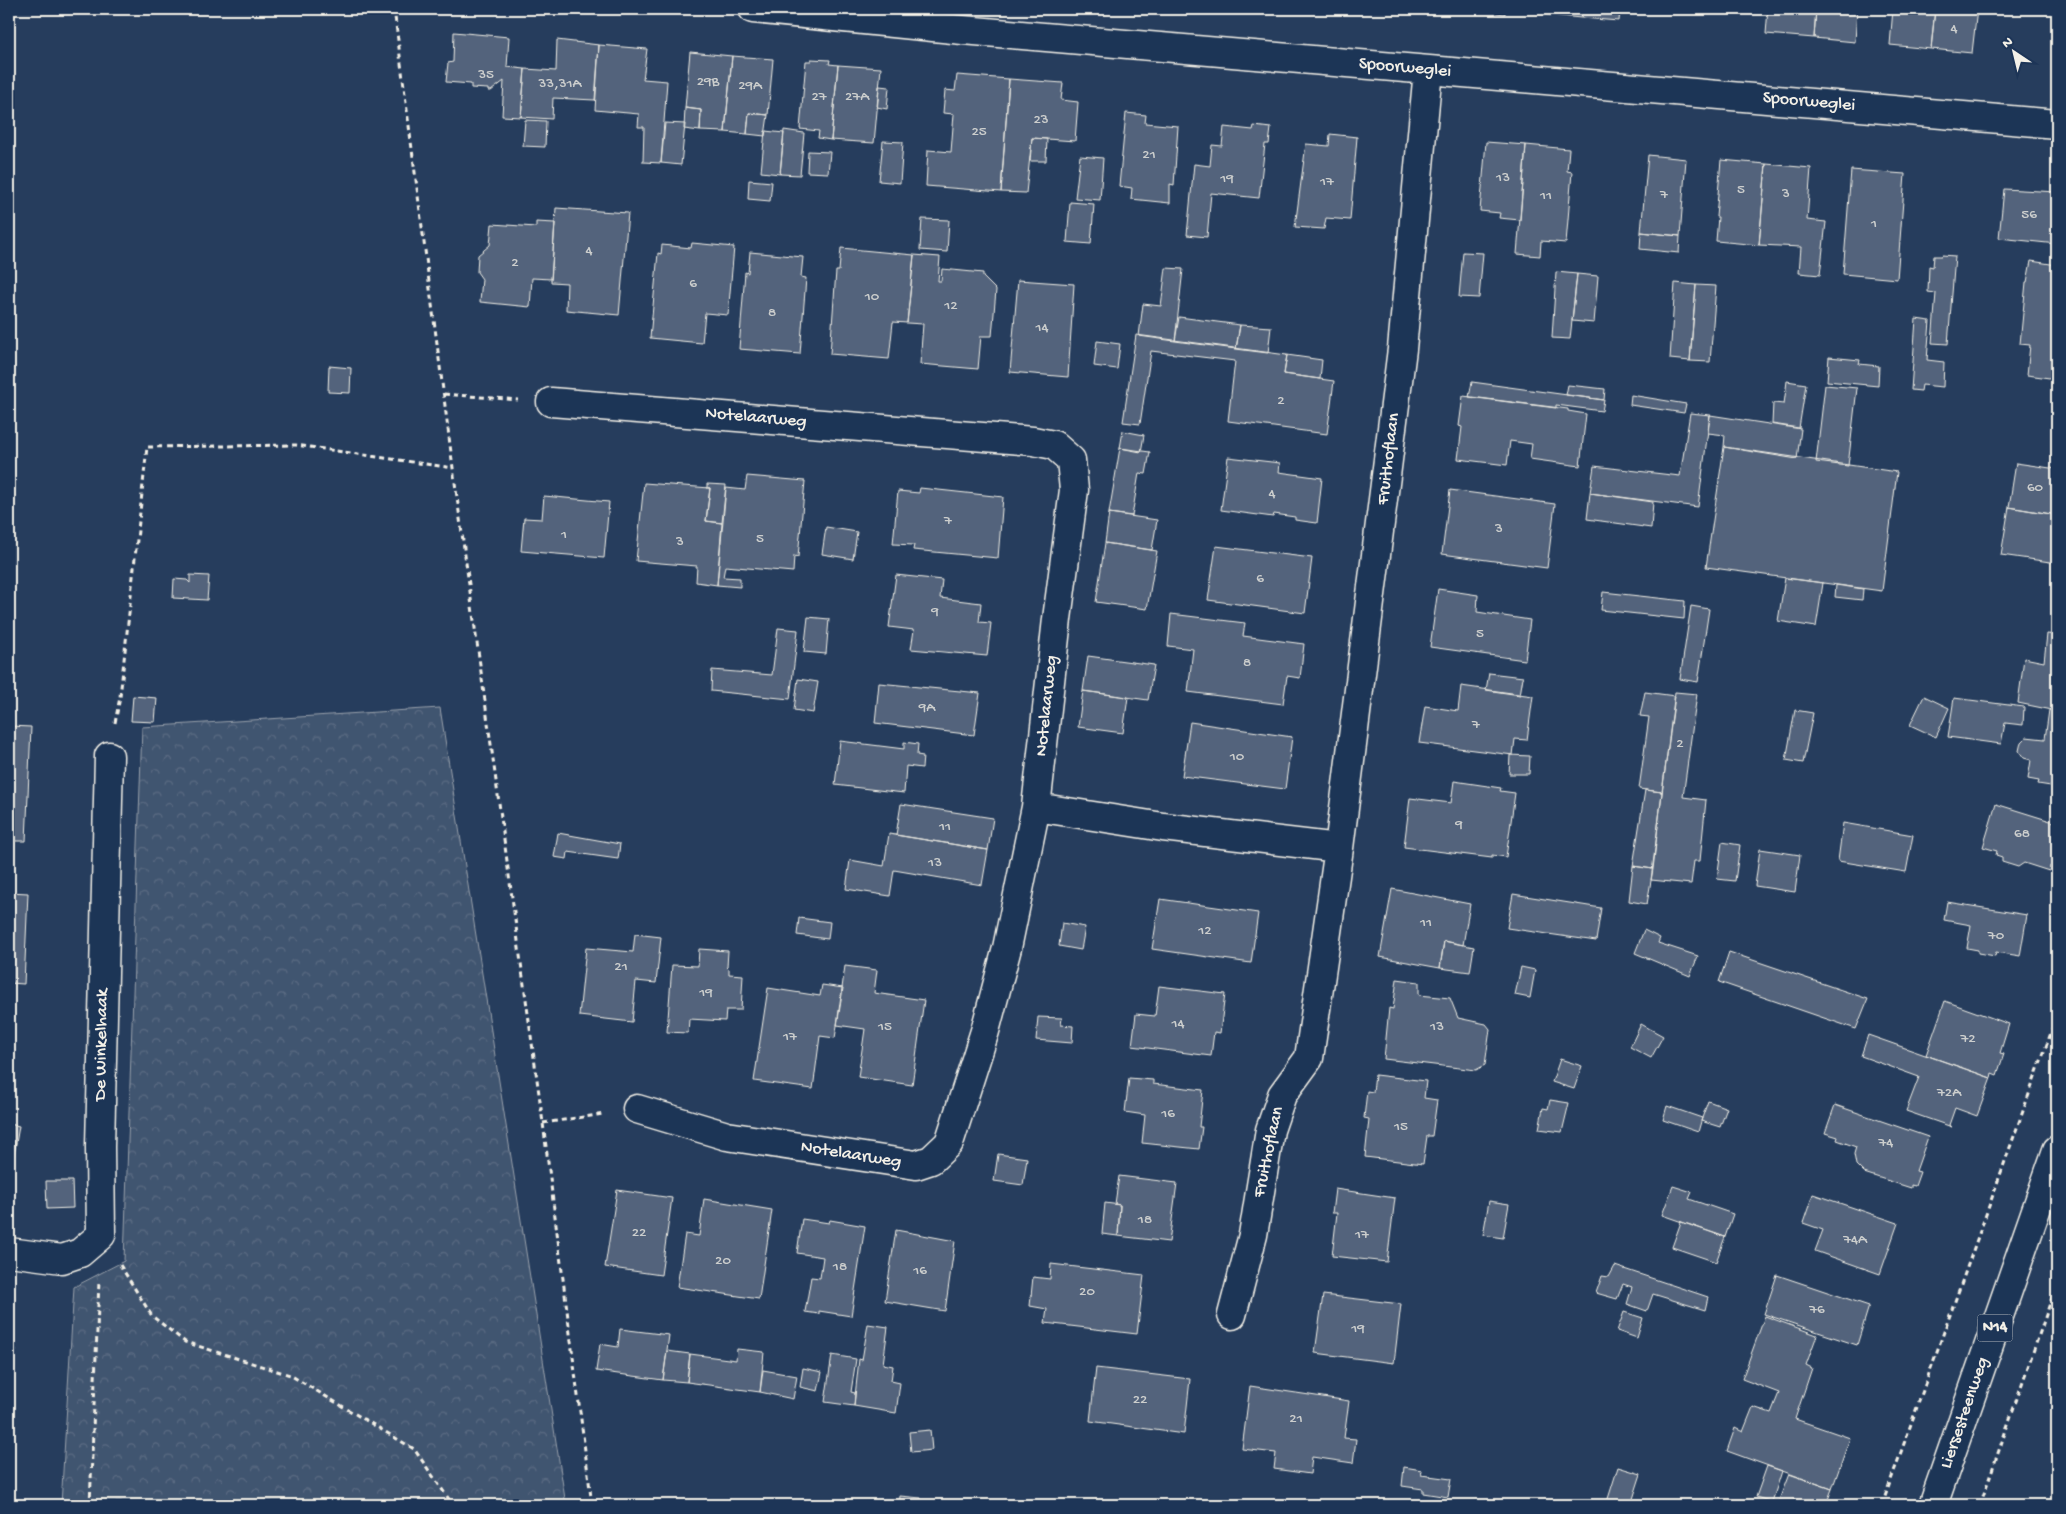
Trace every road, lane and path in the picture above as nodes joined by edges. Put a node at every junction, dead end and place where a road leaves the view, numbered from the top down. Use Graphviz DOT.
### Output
graph roads {
  1 [pos="394,9"];
  2 [pos="753,9"];
  3 [pos="1428,70"];
  4 [pos="2057,124"];
  5 [pos="444,394"];
  6 [pos="551,402"];
  7 [pos="452,468"];
  8 [pos="109,756"];
  9 [pos="1036,806"];
  10 [pos="1339,848"];
  11 [pos="2057,1016"];
  12 [pos="637,1109"];
  13 [pos="543,1123"];
  14 [pos="2057,1150"];
  15 [pos="101,1235"];
  16 [pos="9,1252"];
  17 [pos="2057,1282"];
  18 [pos="1232,1315"];
  19 [pos="90,1505"];
  20 [pos="453,1505"];
  21 [pos="592,1505"];
  22 [pos="1882,1505"];
  23 [pos="1933,1505"];
  24 [pos="1980,1505"];
  1 -- 5 [label="path"];
  2 -- 3 [label="street, Spoorweglei"];
  3 -- 4 [label="street, Spoorweglei"];
  3 -- 10 [label="street, Fruithoflaan"];
  5 -- 6 [label="path"];
  5 -- 7 [label="path"];
  6 -- 9 [label="street, Notelaarweg"];
  7 -- 8 [label="path"];
  7 -- 13 [label="path"];
  8 -- 15 [label="street, De Winkelhaak"];
  9 -- 10 [label="street"];
  9 -- 12 [label="street, Notelaarweg"];
  10 -- 18 [label="street, Fruithoflaan"];
  11 -- 22 [label="path"];
  12 -- 13 [label="path"];
  13 -- 21 [label="path"];
  14 -- 23 [label="street, Liersesteenweg / N14"];
  15 -- 16 [label="street"];
  15 -- 19 [label="path"];
  15 -- 20 [label="path"];
  17 -- 24 [label="path"];
}
